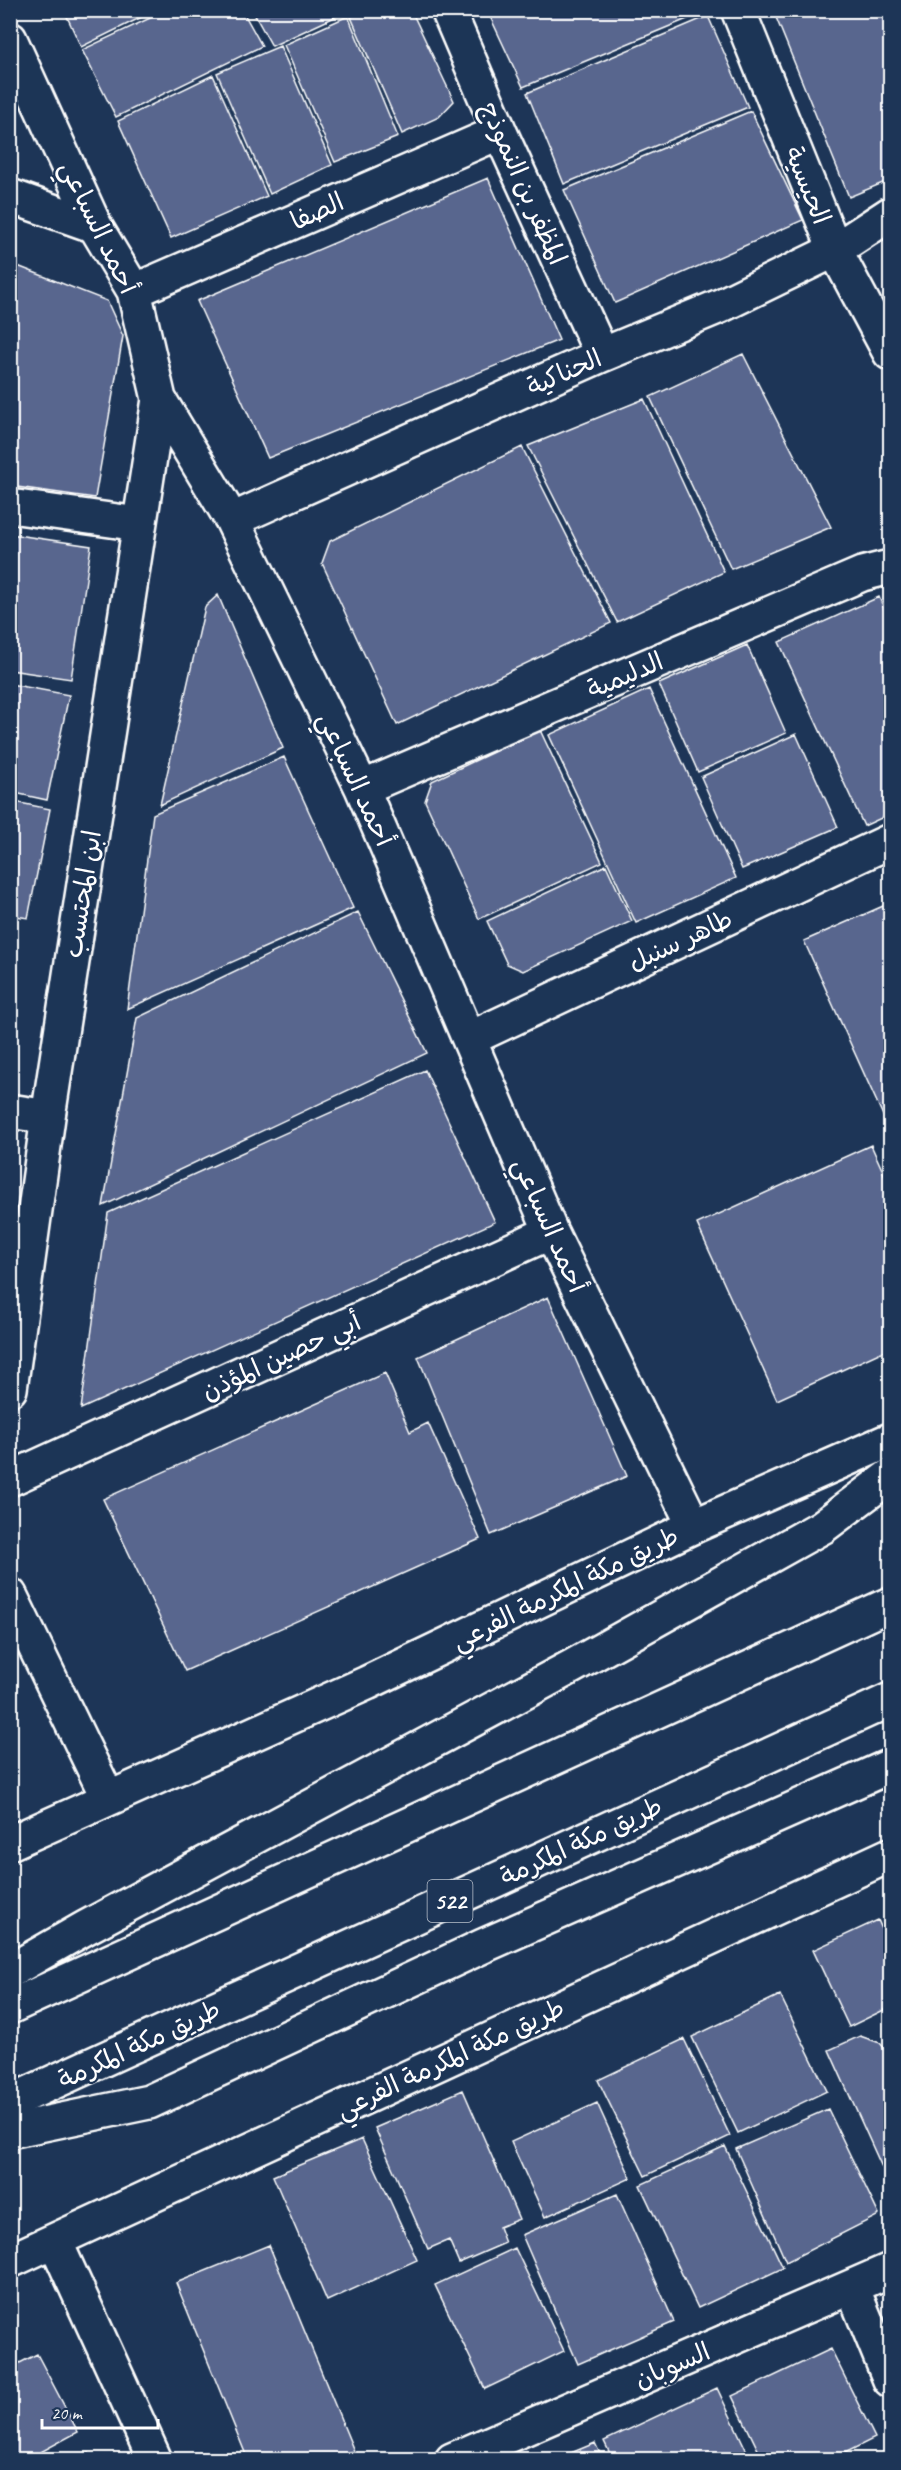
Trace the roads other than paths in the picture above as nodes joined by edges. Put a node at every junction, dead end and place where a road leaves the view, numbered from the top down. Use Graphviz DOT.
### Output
graph roads {
  1 [pos="448,10"];
  2 [pos="738,10"];
  3 [pos="10,39"];
  4 [pos="500,132"];
  5 [pos="10,196"];
  6 [pos="891,214"];
  7 [pos="95,226"];
  8 [pos="835,250"];
  9 [pos="134,291"];
  10 [pos="891,353"];
  11 [pos="602,355"];
  12 [pos="159,399"];
  13 [pos="10,506"];
  14 [pos="232,520"];
  15 [pos="139,524"];
  16 [pos="891,567"];
  17 [pos="362,788"];
  18 [pos="891,841"];
  19 [pos="469,1039"];
  20 [pos="10,1111"];
  21 [pos="48,1117"];
  22 [pos="551,1233"];
  23 [pos="10,1389"];
  24 [pos="891,1440"];
  25 [pos="891,1476"];
  26 [pos="10,1479"];
  27 [pos="694,1526"];
  28 [pos="10,1595"];
  29 [pos="891,1604"];
  30 [pos="891,1700"];
  31 [pos="891,1766"];
  32 [pos="108,1798"];
  33 [pos="10,1843"];
  34 [pos="891,1856"];
  35 [pos="10,1971"];
  36 [pos="10,2007"];
  37 [pos="10,2102"];
  38 [pos="10,2131"];
  39 [pos="55,2241"];
  40 [pos="10,2261"];
  41 [pos="891,2270"];
  42 [pos="852,2287"];
  43 [pos="891,2380"];
  44 [pos="155,2460"];
  45 [pos="452,2460"];
  1 -- 4 [label="main road, المظفر بن النموذج"];
  2 -- 8 [label="main road, الحيسية"];
  3 -- 7 [label="main road, أحمد السباعي"];
  4 -- 9 [label="main road, الصفا"];
  4 -- 11 [label="main road, المظفر بن النموذج"];
  5 -- 7 [label="main road"];
  6 -- 8 [label="main road, الحناكية"];
  7 -- 9 [label="main road, أحمد السباعي"];
  8 -- 10 [label="main road, الحيسية"];
  8 -- 11 [label="main road, الحناكية"];
  9 -- 12 [label="main road, أحمد السباعي"];
  11 -- 14 [label="main road, الحناكية"];
  12 -- 14 [label="main road, أحمد السباعي"];
  12 -- 15 [label="main road, ابن المحتسب"];
  13 -- 15 [label="main road"];
  14 -- 17 [label="main road, أحمد السباعي"];
  15 -- 21 [label="main road, ابن المحتسب"];
  16 -- 17 [label="main road, الدليمية"];
  17 -- 19 [label="main road, أحمد السباعي"];
  18 -- 19 [label="main road, طاهر سنبل"];
  19 -- 22 [label="main road, أحمد السباعي"];
  20 -- 21 [label="main road"];
  21 -- 23 [label="main road, ابن المحتسب"];
  22 -- 26 [label="main road, أبي حصين المؤذن"];
  22 -- 27 [label="main road, أحمد السباعي"];
  24 -- 27 [label="main road, طريق مكة المكرمة الفرعي"];
  25 -- 35 [label="main road"];
  27 -- 32 [label="main road, طريق مكة المكرمة الفرعي"];
  28 -- 32 [label="main road"];
  29 -- 36 [label="main road"];
  30 -- 37 [label="main road, طريق مكة المكرمة / 522"];
  31 -- 38 [label="main road"];
  32 -- 33 [label="main road, طريق مكة المكرمة الفرعي"];
  34 -- 39 [label="main road, طريق مكة المكرمة الفرعي"];
  39 -- 40 [label="main road, طريق مكة المكرمة الفرعي"];
  39 -- 44 [label="main road"];
  41 -- 42 [label="main road, السوبان"];
  42 -- 43 [label="main road"];
  42 -- 45 [label="main road, السوبان"];
}
